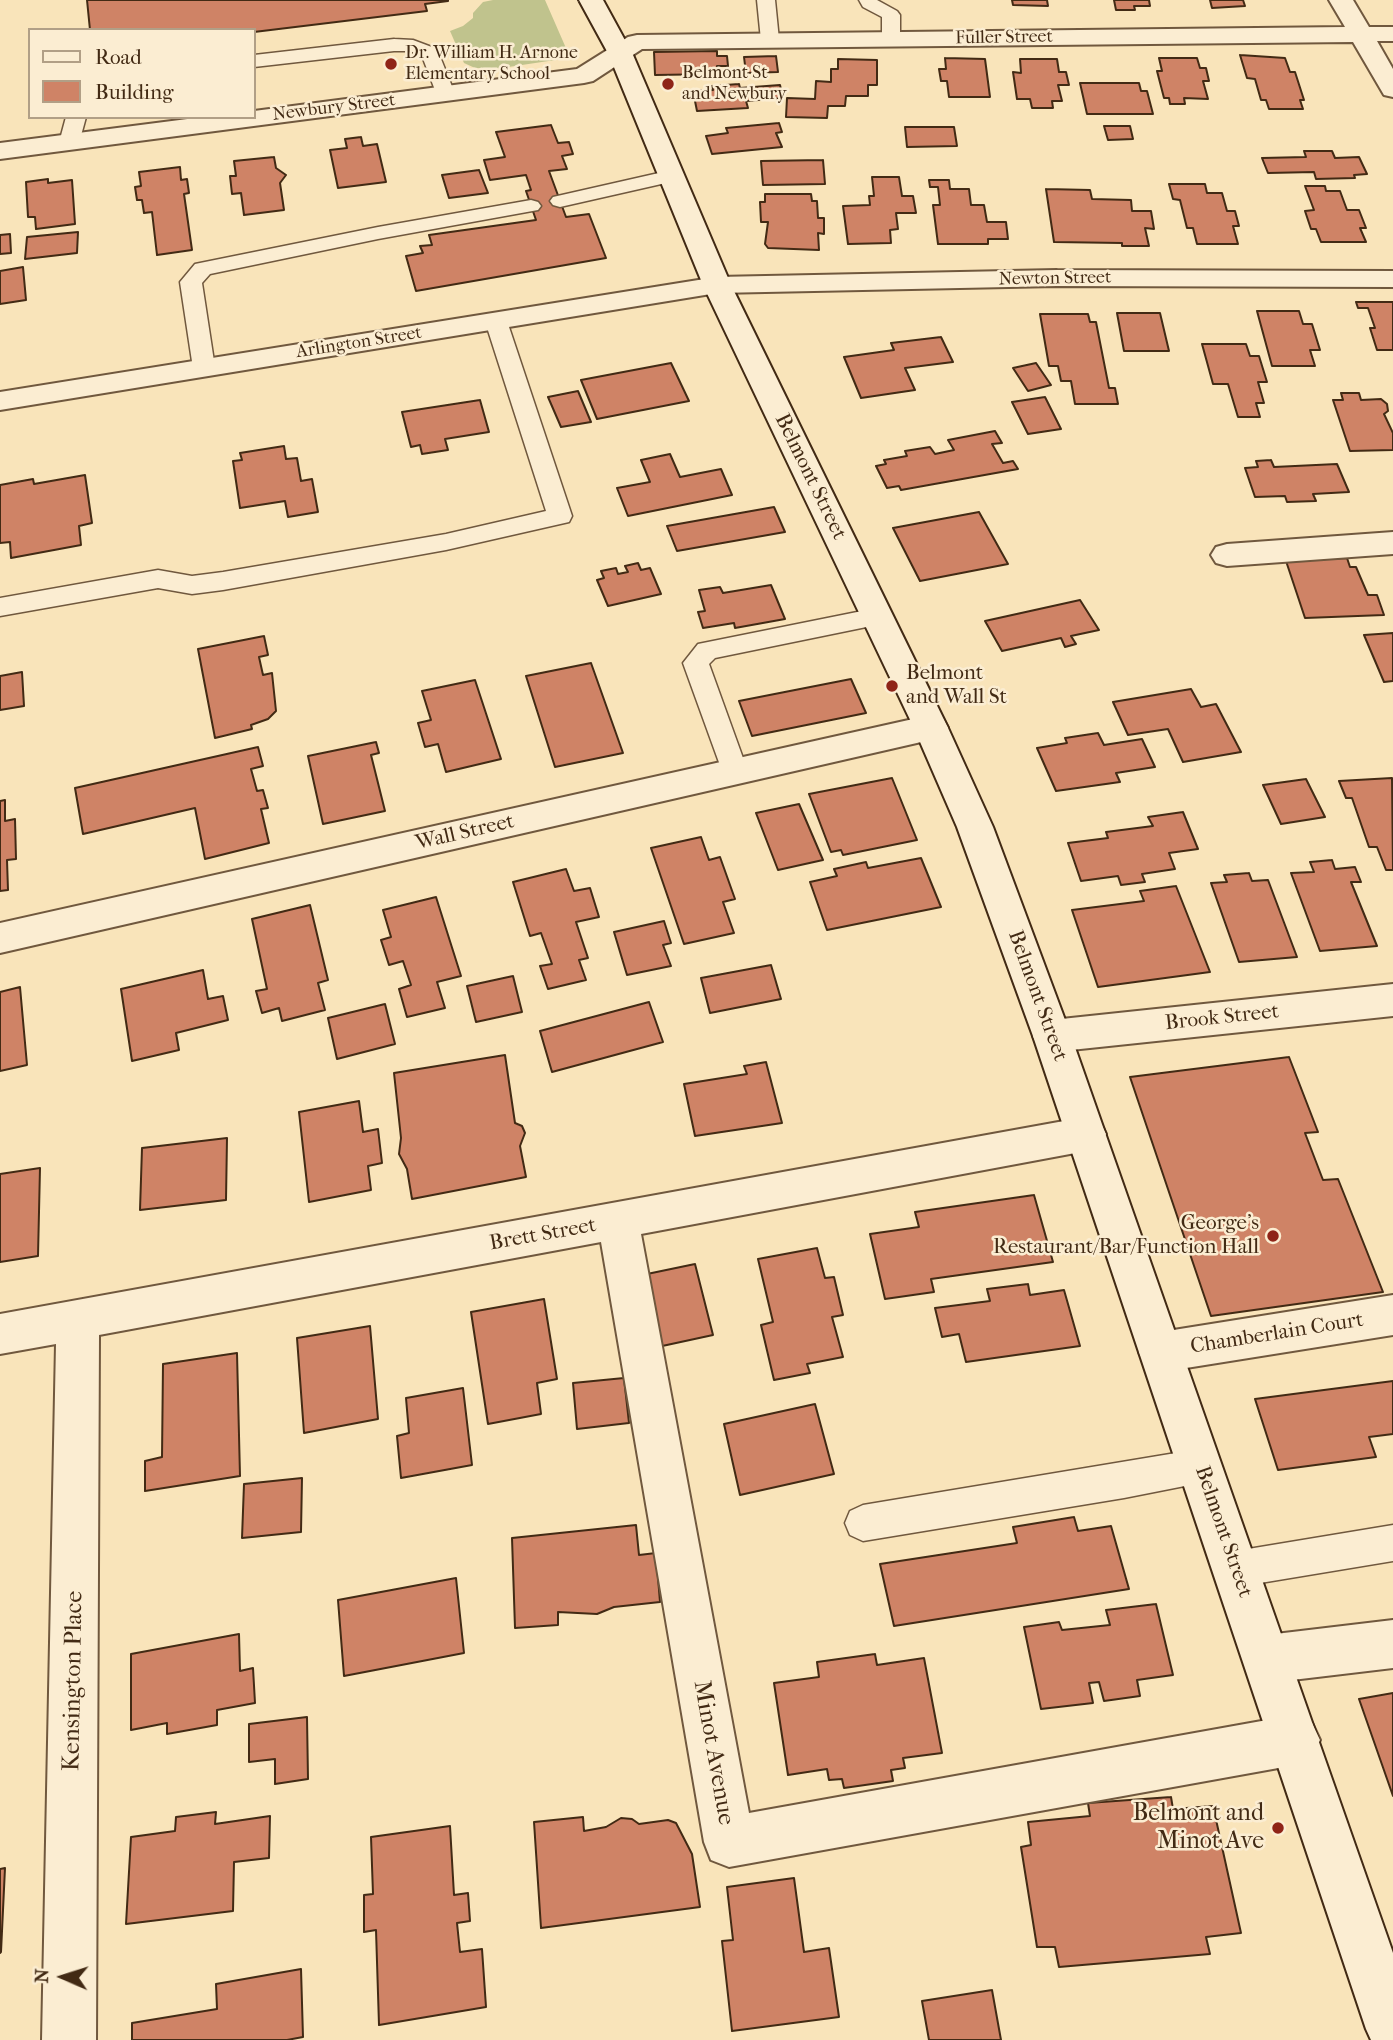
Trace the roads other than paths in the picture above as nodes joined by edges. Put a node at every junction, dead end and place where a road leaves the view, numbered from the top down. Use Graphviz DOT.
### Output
graph roads {
  1 [pos="591,0"];
  2 [pos="766,0"];
  3 [pos="868,0"];
  4 [pos="1341,0"];
  5 [pos="1393,34"];
  6 [pos="1362,35"];
  7 [pos="891,39"];
  8 [pos="770,40"];
  9 [pos="621,55"];
  10 [pos="256,61"];
  11 [pos="1393,90"];
  12 [pos="445,94"];
  13 [pos="75,119"];
  14 [pos="253,119"];
  15 [pos="256,119"];
  16 [pos="69,143"];
  17 [pos="0,151"];
  18 [pos="672,176"];
  19 [pos="561,201"];
  20 [pos="531,206"];
  21 [pos="1393,279"];
  22 [pos="717,285"];
  23 [pos="496,321"];
  24 [pos="204,368"];
  25 [pos="0,401"];
  26 [pos="1393,543"];
  27 [pos="1227,555"];
  28 [pos="0,607"];
  29 [pos="877,617"];
  30 [pos="931,729"];
  31 [pos="736,772"];
  32 [pos="0,938"];
  33 [pos="1393,999"];
  34 [pos="1052,1036"];
  35 [pos="1086,1134"];
  36 [pos="618,1222"];
  37 [pos="1393,1315"];
  38 [pos="78,1321"];
  39 [pos="0,1334"];
  40 [pos="1161,1352"];
  41 [pos="1200,1466"];
  42 [pos="863,1523"];
  43 [pos="1393,1543"];
  44 [pos="1236,1569"];
  45 [pos="1393,1644"];
  46 [pos="1267,1659"];
  47 [pos="1295,1740"];
  48 [pos="1382,1960"];
  49 [pos="1393,2029"];
  50 [pos="69,2040"];
  1 -- 9 [label="street, Belmont Street"];
  2 -- 8 [label="lane"];
  3 -- 7 [label="lane"];
  4 -- 6 [label="street"];
  5 -- 6 [label="street, Fuller Street"];
  6 -- 7 [label="street, Fuller Street"];
  6 -- 11 [label="street"];
  7 -- 8 [label="street, Fuller Street"];
  8 -- 9 [label="street, Fuller Street"];
  9 -- 12 [label="street, Newbury Street"];
  9 -- 18 [label="street, Belmont Street"];
  10 -- 12 [label="lane"];
  12 -- 15 [label="street, Newbury Street"];
  13 -- 16 [label="lane"];
  14 -- 16 [label="street, Newbury Street"];
  16 -- 17 [label="street, Newbury Street"];
  18 -- 19 [label="lane"];
  18 -- 22 [label="street, Belmont Street"];
  20 -- 24 [label="lane"];
  21 -- 22 [label="street, Newton Street"];
  22 -- 23 [label="street, Arlington Street"];
  22 -- 29 [label="street, Belmont Street"];
  23 -- 24 [label="street, Arlington Street"];
  23 -- 28 [label="lane"];
  24 -- 25 [label="street, Arlington Street"];
  26 -- 27 [label="street"];
  29 -- 30 [label="street, Belmont Street"];
  29 -- 31 [label="lane"];
  30 -- 31 [label="street, Wall Street"];
  30 -- 34 [label="street, Belmont Street"];
  31 -- 32 [label="street, Wall Street"];
  33 -- 34 [label="street, Brook Street"];
  34 -- 35 [label="street, Belmont Street"];
  35 -- 36 [label="street, Brett Street"];
  35 -- 40 [label="street, Belmont Street"];
  36 -- 38 [label="street, Brett Street"];
  36 -- 47 [label="street, Minot Avenue"];
  37 -- 40 [label="street, Chamberlain Court"];
  38 -- 39 [label="street, Brett Street"];
  38 -- 50 [label="street, Kensington Place"];
  40 -- 41 [label="street, Belmont Street"];
  41 -- 42 [label="lane"];
  41 -- 44 [label="street, Belmont Street"];
  43 -- 44 [label="lane"];
  44 -- 46 [label="street, Belmont Street"];
  45 -- 46 [label="street"];
  46 -- 47 [label="street, Belmont Street"];
  47 -- 48 [label="street, Belmont Street"];
  48 -- 49 [label="street, Belmont Street"];
}
